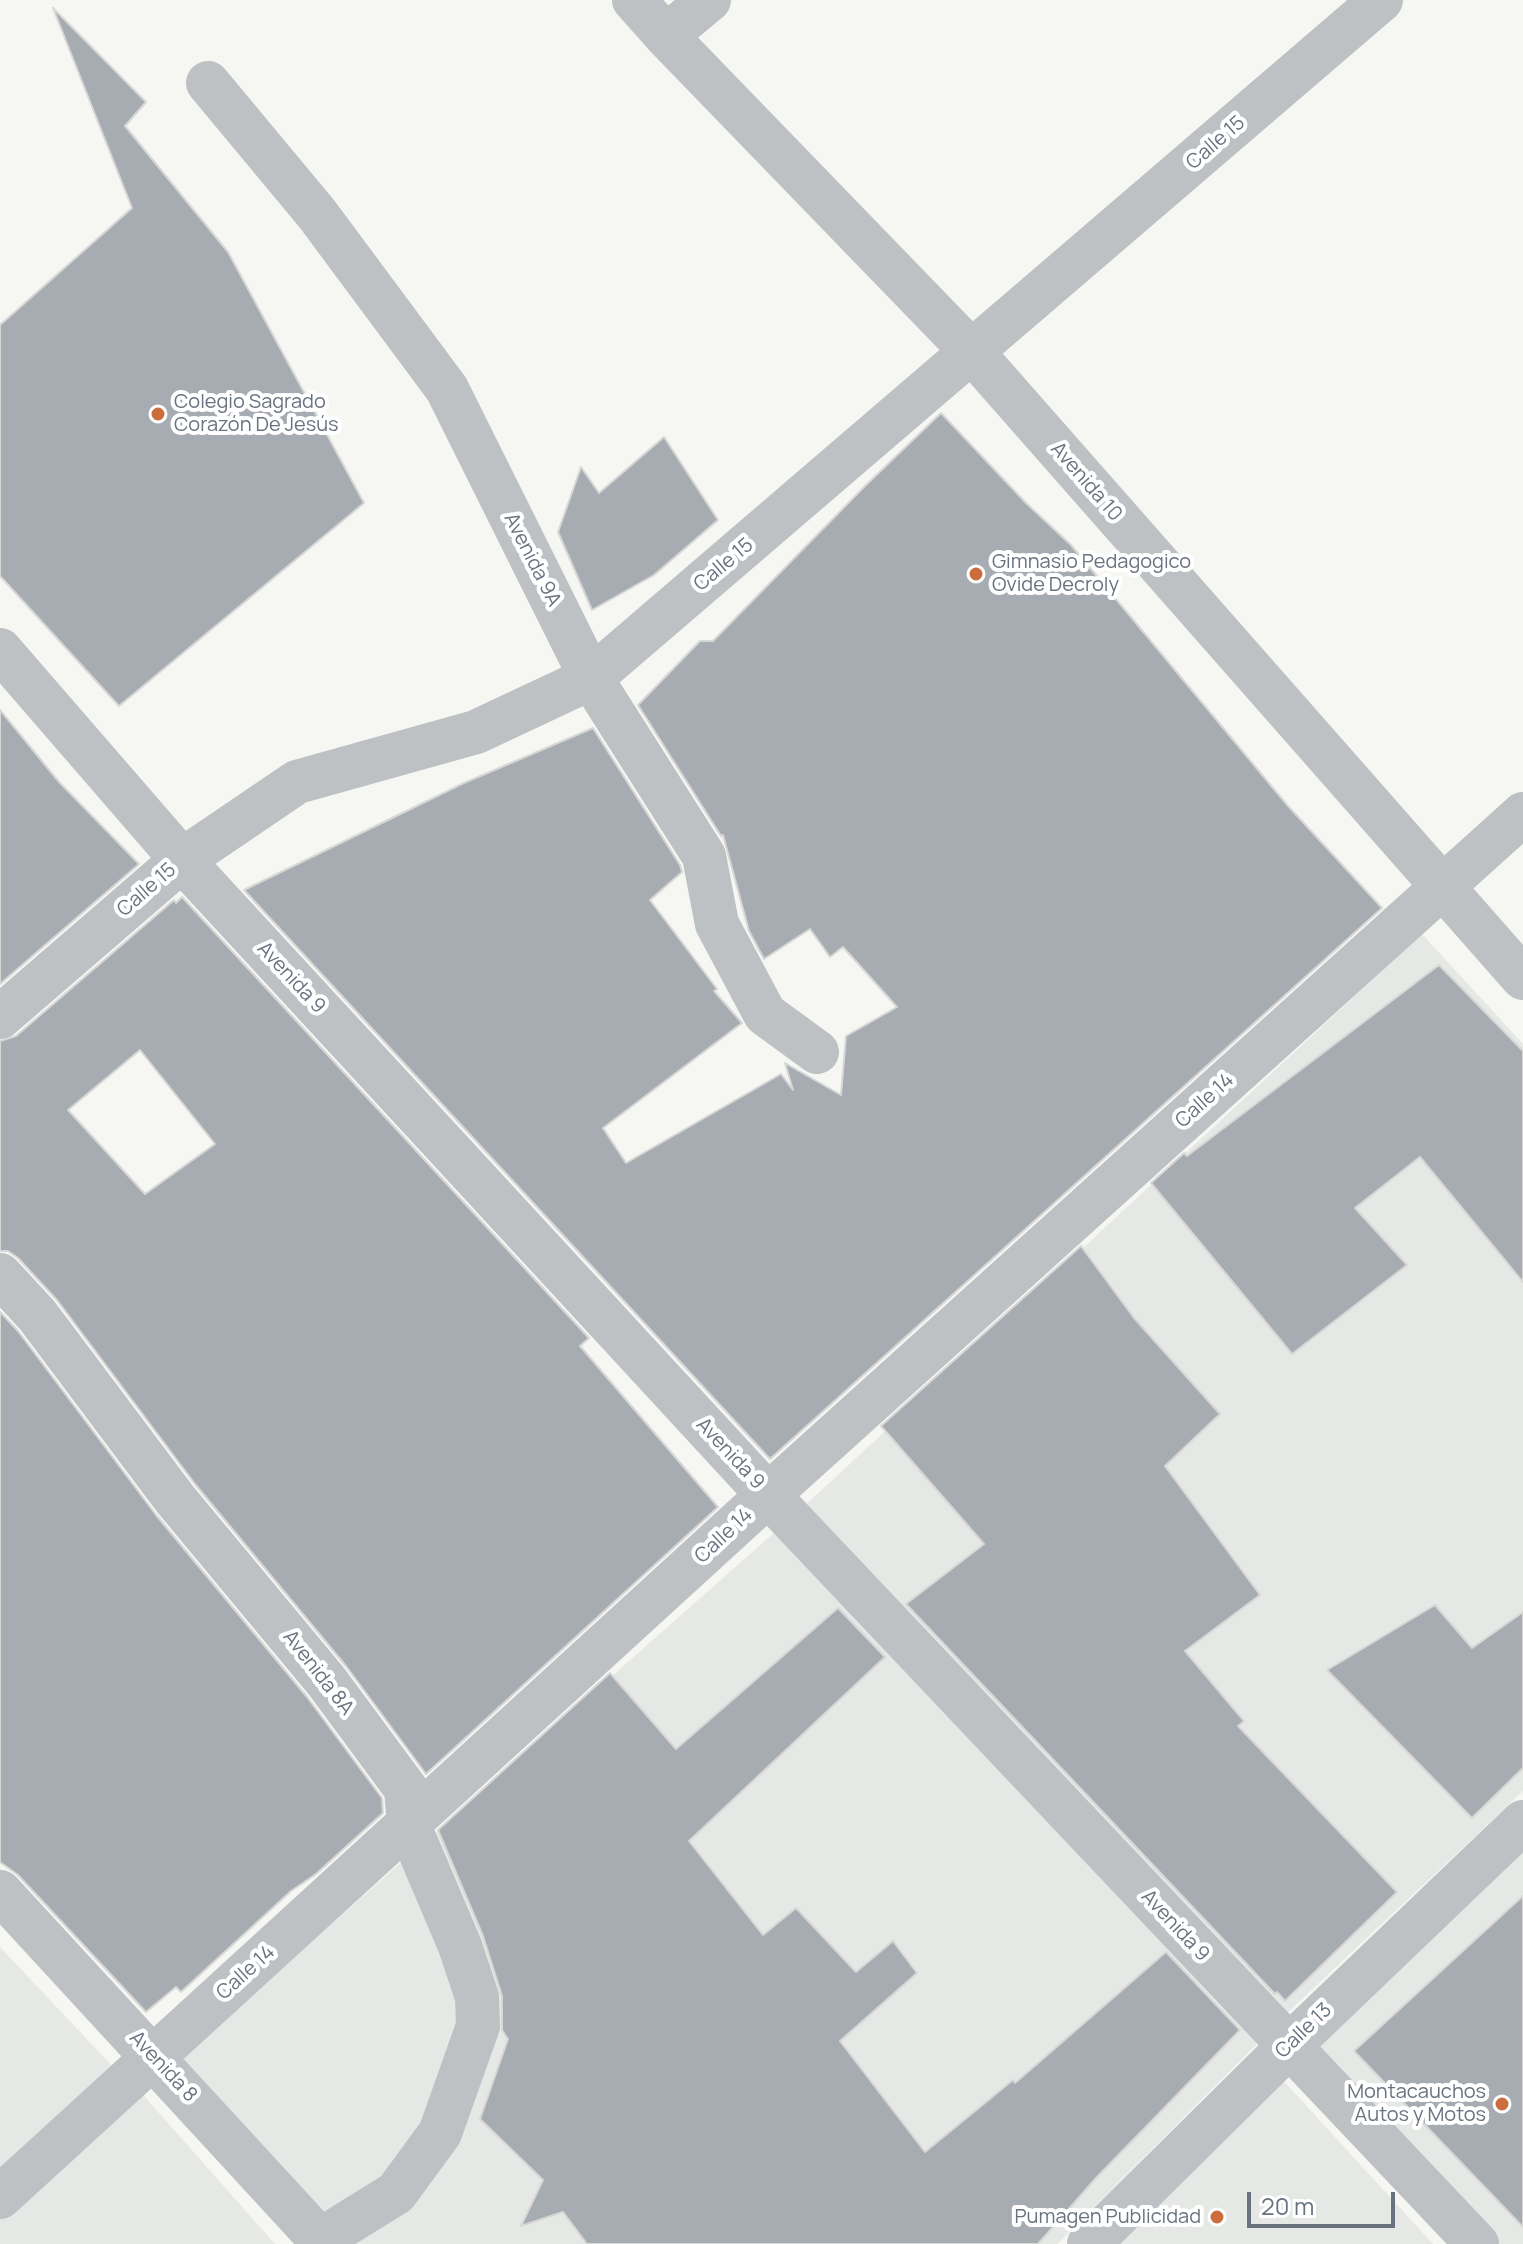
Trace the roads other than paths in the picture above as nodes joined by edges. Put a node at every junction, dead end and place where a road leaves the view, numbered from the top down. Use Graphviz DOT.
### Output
graph roads {
  1 [pos="634,0"];
  2 [pos="709,0"];
  3 [pos="1381,0"];
  4 [pos="666,36"];
  5 [pos="208,83"];
  6 [pos="973,353"];
  7 [pos="0,650"];
  8 [pos="591,678"];
  9 [pos="1523,814"];
  10 [pos="182,860"];
  11 [pos="1442,887"];
  12 [pos="1523,978"];
  13 [pos="0,1017"];
  14 [pos="817,1052"];
  15 [pos="0,1275"];
  16 [pos="768,1495"];
  17 [pos="1523,1822"];
  18 [pos="409,1826"];
  19 [pos="0,1892"];
  20 [pos="1289,2046"];
  21 [pos="154,2057"];
  22 [pos="0,2197"];
  23 [pos="322,2242"];
  24 [pos="1089,2244"];
  25 [pos="1477,2244"];
  1 -- 4 [label="street, Avenida 10"];
  2 -- 4 [label="street"];
  3 -- 6 [label="street, Calle 15"];
  4 -- 6 [label="street, Avenida 10"];
  5 -- 8 [label="street, Avenida 9A"];
  6 -- 8 [label="street, Calle 15"];
  6 -- 11 [label="street, Avenida 10"];
  7 -- 10 [label="street, Avenida 9"];
  8 -- 10 [label="street, Calle 15"];
  8 -- 14 [label="street, Avenida 9A"];
  9 -- 11 [label="street, Calle 14"];
  10 -- 13 [label="street, Calle 15"];
  10 -- 16 [label="street, Avenida 9"];
  11 -- 12 [label="street, Avenida 10"];
  11 -- 16 [label="street, Calle 14"];
  15 -- 18 [label="street, Avenida 8A"];
  16 -- 18 [label="street, Calle 14"];
  16 -- 20 [label="street, Avenida 9"];
  17 -- 20 [label="street, Calle 13"];
  18 -- 21 [label="street, Calle 14"];
  18 -- 23 [label="street, Avenida 8A"];
  19 -- 21 [label="street, Avenida 8"];
  20 -- 24 [label="street, Calle 13"];
  20 -- 25 [label="street, Avenida 9"];
  21 -- 22 [label="street, Calle 14"];
  21 -- 23 [label="street, Avenida 8"];
}
